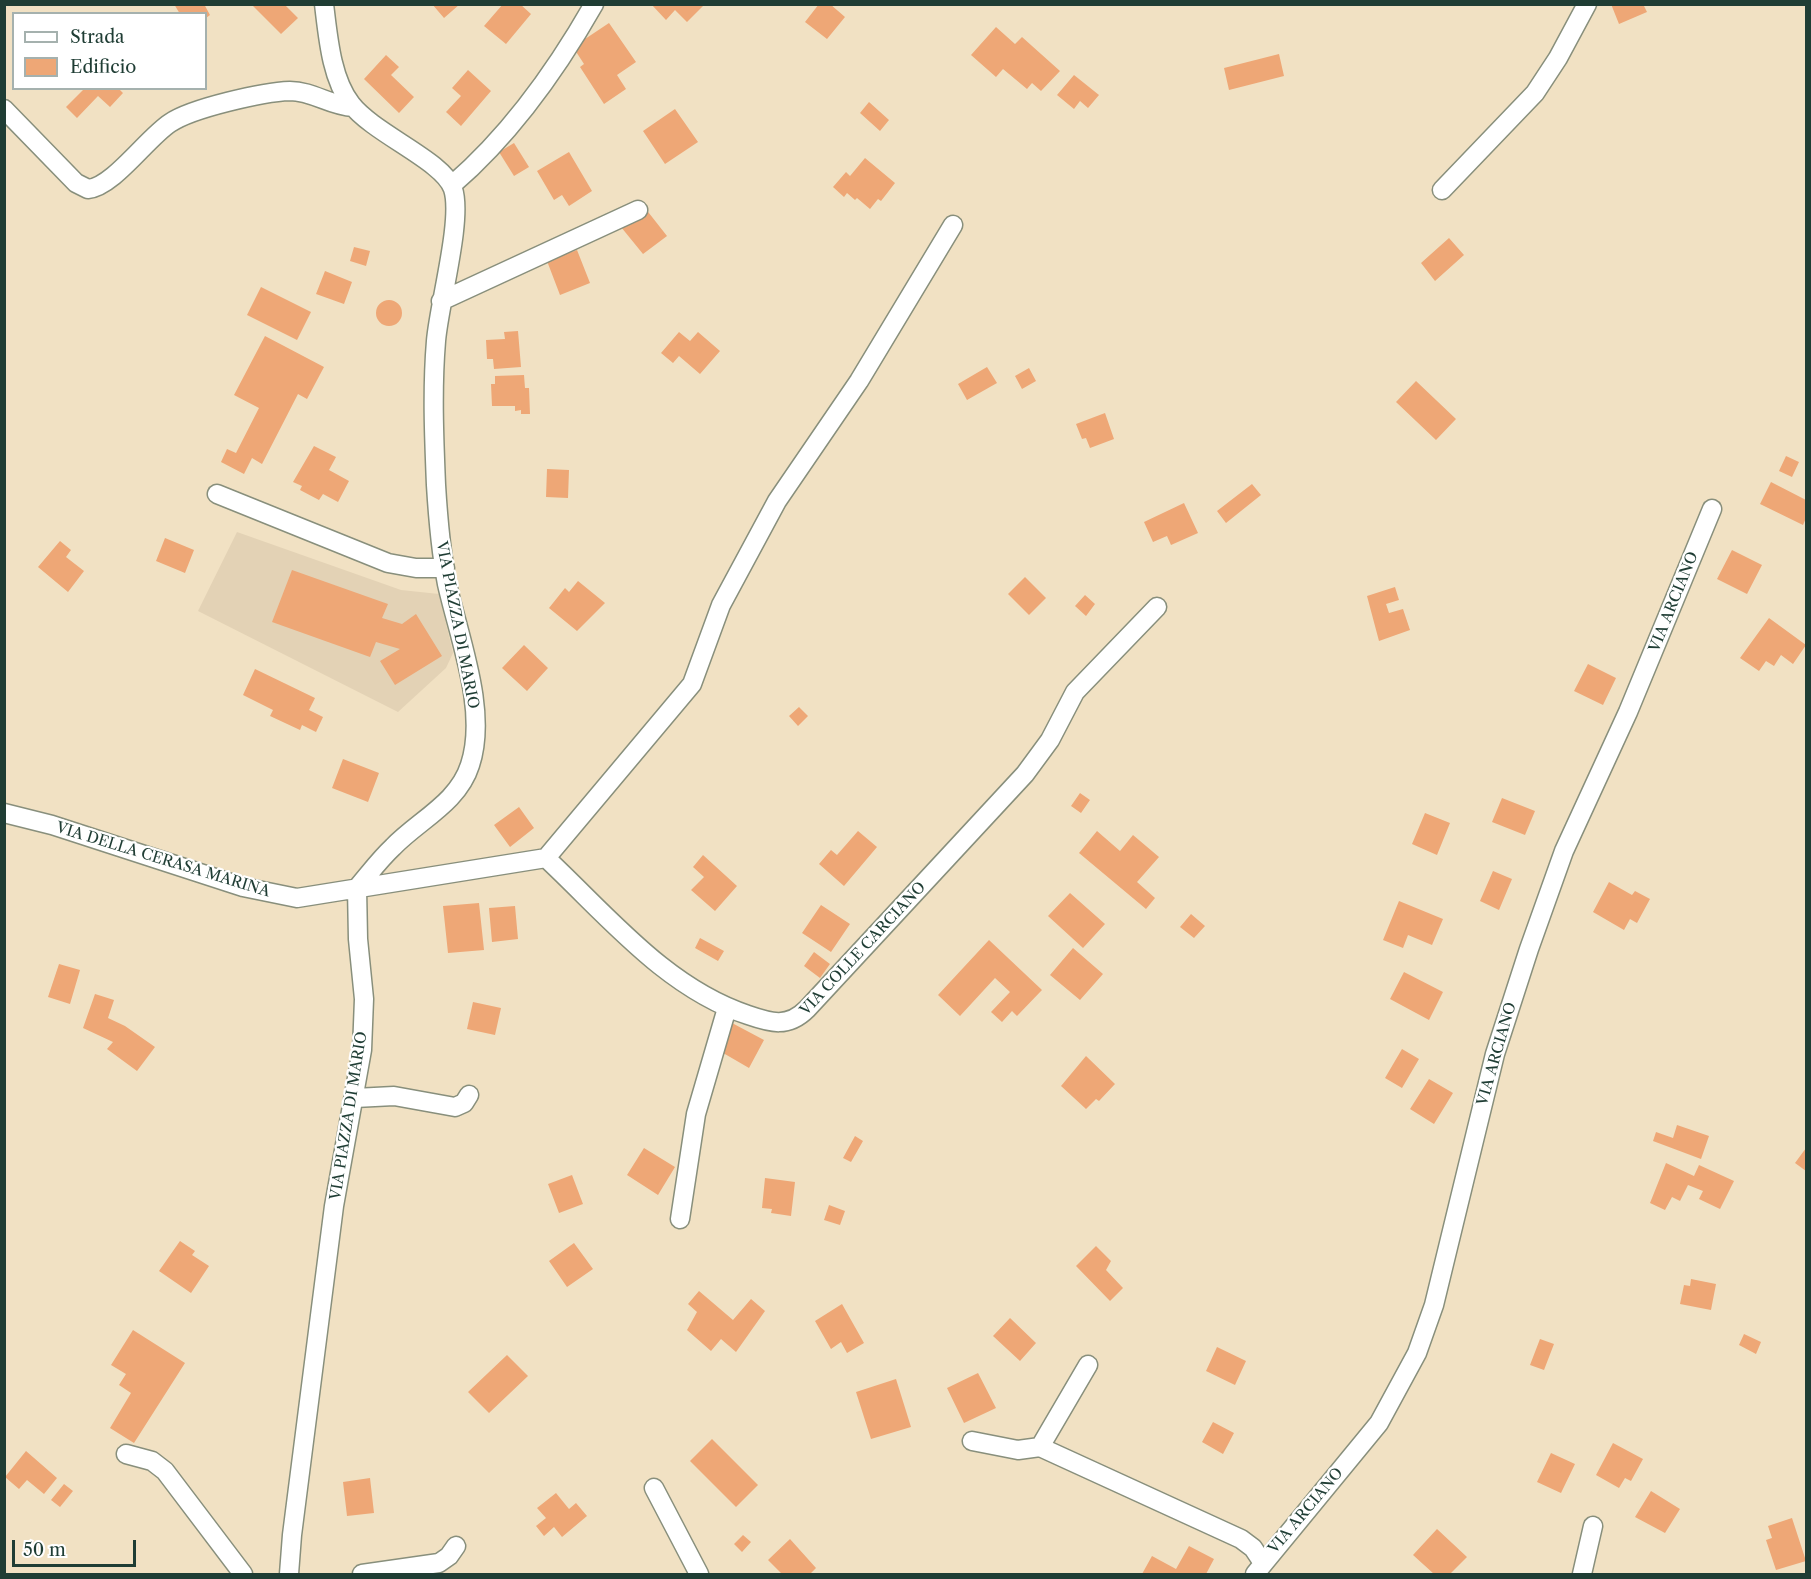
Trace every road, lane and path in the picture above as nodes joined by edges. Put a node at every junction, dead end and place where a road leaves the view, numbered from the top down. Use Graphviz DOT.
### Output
graph roads {
  1 [pos="324,4"];
  2 [pos="594,4"];
  3 [pos="1587,4"];
  4 [pos="353,107"];
  5 [pos="4,109"];
  6 [pos="452,185"];
  7 [pos="1442,190"];
  8 [pos="638,210"];
  9 [pos="953,225"];
  10 [pos="441,301"];
  11 [pos="217,494"];
  12 [pos="1712,509"];
  13 [pos="445,568"];
  14 [pos="1157,607"];
  15 [pos="4,813"];
  16 [pos="546,858"];
  17 [pos="357,888"];
  18 [pos="727,1008"];
  19 [pos="469,1095"];
  20 [pos="354,1098"];
  21 [pos="680,1219"];
  22 [pos="1088,1365"];
  23 [pos="972,1441"];
  24 [pos="1040,1448"];
  25 [pos="126,1454"];
  26 [pos="654,1488"];
  27 [pos="1593,1526"];
  28 [pos="456,1546"];
  29 [pos="1259,1569"];
  30 [pos="243,1575"];
  31 [pos="289,1575"];
  32 [pos="362,1575"];
  33 [pos="699,1575"];
  34 [pos="1582,1575"];
  1 -- 4 [label="street"];
  2 -- 6 [label="street"];
  3 -- 7 [label="street"];
  4 -- 5 [label="street"];
  4 -- 6 [label="street"];
  6 -- 10 [label="street, VIA PIAZZA DI MARIO"];
  8 -- 10 [label="street"];
  9 -- 16 [label="street"];
  10 -- 13 [label="street, VIA PIAZZA DI MARIO"];
  11 -- 13 [label="street"];
  12 -- 29 [label="street, VIA ARCIANO"];
  13 -- 17 [label="street, VIA PIAZZA DI MARIO"];
  14 -- 18 [label="street, VIA COLLE CARCIANO"];
  15 -- 17 [label="street, VIA DELLA CERASA MARINA"];
  16 -- 17 [label="street"];
  16 -- 18 [label="street, VIA COLLE CARCIANO"];
  17 -- 20 [label="street, VIA PIAZZA DI MARIO"];
  18 -- 21 [label="street"];
  19 -- 20 [label="street"];
  20 -- 31 [label="street, VIA PIAZZA DI MARIO"];
  22 -- 24 [label="street"];
  23 -- 24 [label="street"];
  24 -- 29 [label="street"];
  25 -- 30 [label="street"];
  26 -- 33 [label="street"];
  27 -- 34 [label="street"];
  28 -- 32 [label="street"];
}
